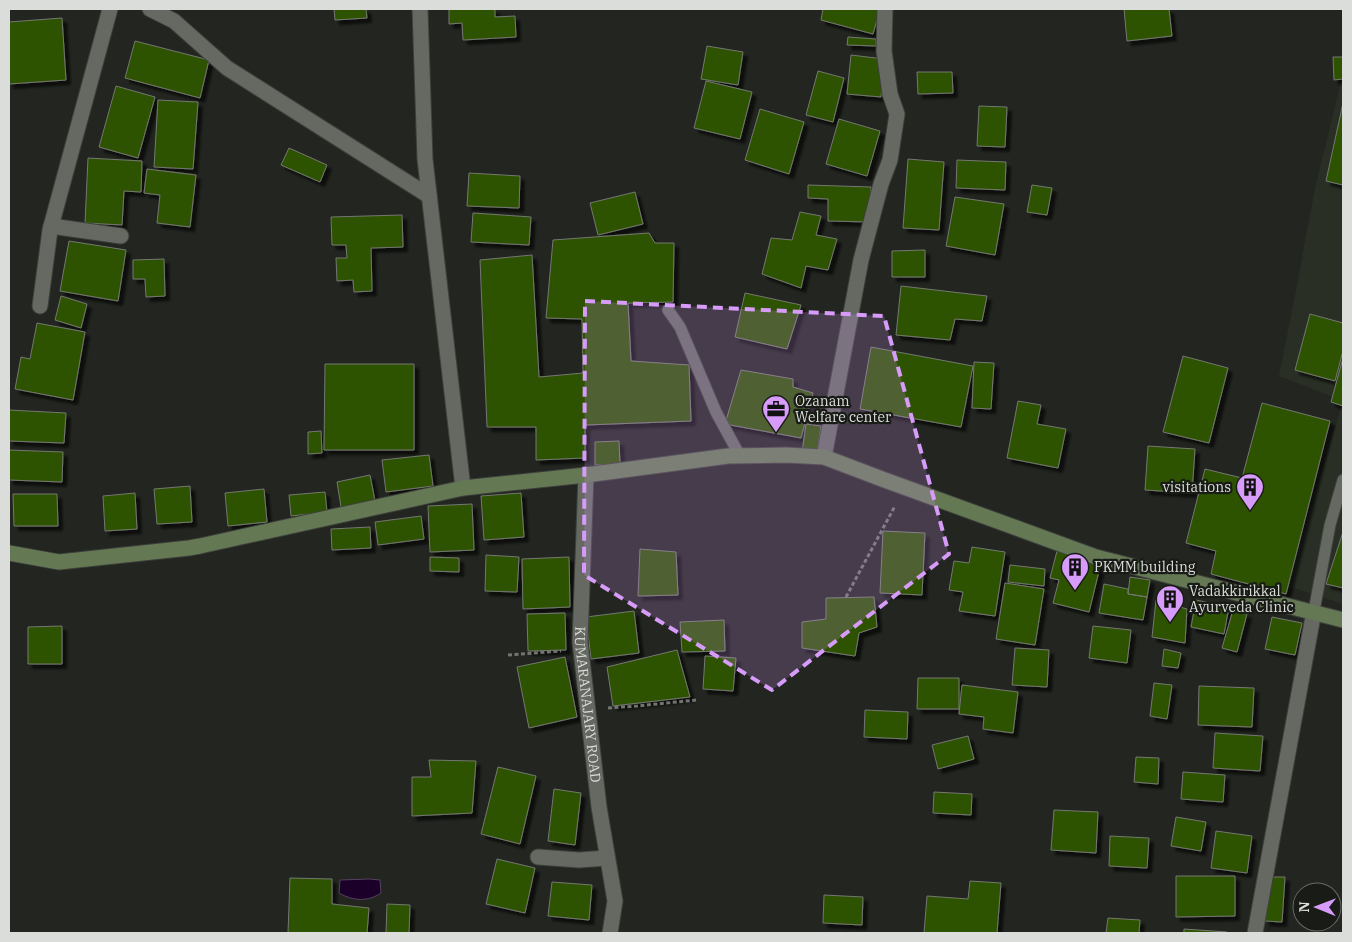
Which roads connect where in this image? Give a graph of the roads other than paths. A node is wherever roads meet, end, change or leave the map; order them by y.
1 (110, 9) edge
2 (150, 9) edge
3 (420, 9) edge
4 (885, 9) edge
5 (430, 196) junction
6 (51, 226) junction
7 (122, 236) dead end
8 (40, 306) dead end
9 (668, 310) dead end
10 (740, 456) junction
11 (824, 457) junction
12 (586, 475) junction
13 (1343, 480) edge
14 (463, 488) junction
15 (9, 553) edge
16 (1314, 611) junction
17 (1343, 620) edge
18 (538, 857) dead end
19 (608, 858) junction
20 (610, 933) edge
21 (1255, 933) edge

1 - 6 street
2 - 5 street
3 - 5 street
4 - 11 street
5 - 14 street
6 - 7 street
6 - 8 street
9 - 10 lane
10 - 11 street
10 - 12 street
11 - 16 street
12 - 14 street
12 - 19 street, KUMARANAJARY ROAD
13 - 16 lane
14 - 15 street
16 - 17 street
16 - 21 street
18 - 19 street
19 - 20 street, KUMARANAJARY ROAD

